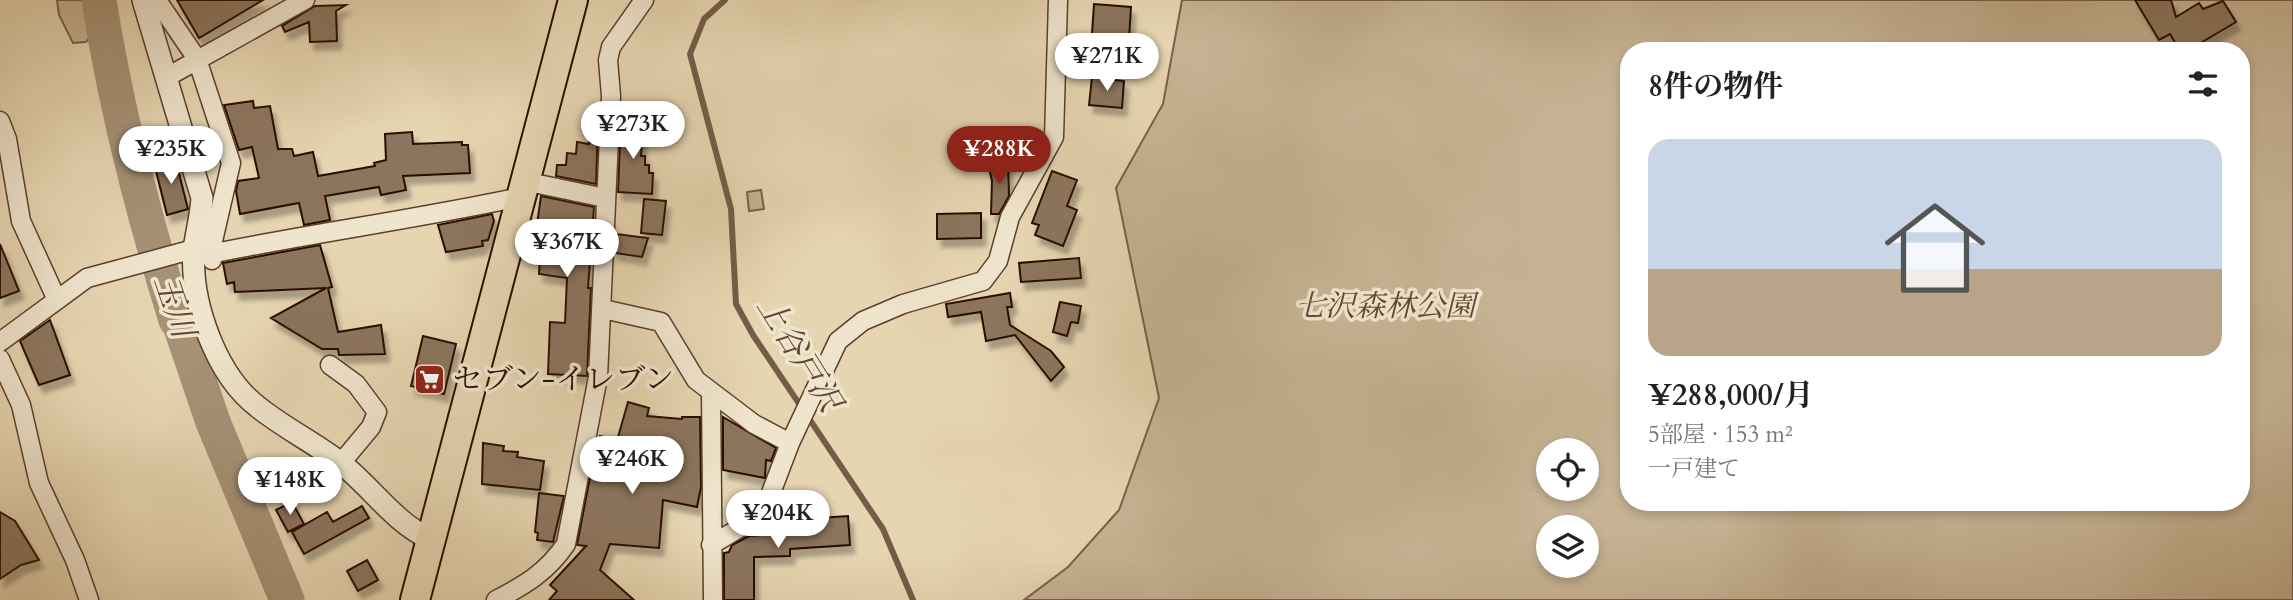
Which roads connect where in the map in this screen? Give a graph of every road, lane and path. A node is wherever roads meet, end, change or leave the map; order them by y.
1 (304, 0) edge
2 (573, 0) edge
3 (644, 0) edge
4 (1058, 0) edge
5 (143, 1) edge
6 (197, 59) junction
7 (167, 77) junction
8 (0, 121) edge
9 (522, 189) junction
10 (605, 198) junction
11 (205, 254) junction
12 (57, 300) junction
13 (603, 309) junction
14 (0, 342) edge
15 (0, 359) edge
16 (330, 365) dead end
17 (711, 393) junction
18 (794, 435) junction
19 (341, 463) junction
20 (430, 539) junction
21 (711, 545) junction
22 (530, 593) edge
23 (89, 600) edge
24 (415, 600) edge
25 (496, 600) edge
26 (713, 600) edge

1 - 6 street
2 - 9 main road
3 - 10 street
4 - 18 street
5 - 6 street
5 - 7 street
6 - 7 street
6 - 11 street
7 - 11 street
8 - 12 street
9 - 10 street
9 - 11 street
9 - 20 main road
10 - 13 street
11 - 12 street
11 - 19 street
12 - 14 street
13 - 17 street
13 - 22 street
15 - 23 street
16 - 19 street
17 - 18 street
17 - 21 street
18 - 21 street
19 - 20 street
20 - 24 main road
21 - 26 street
22 - 25 street

